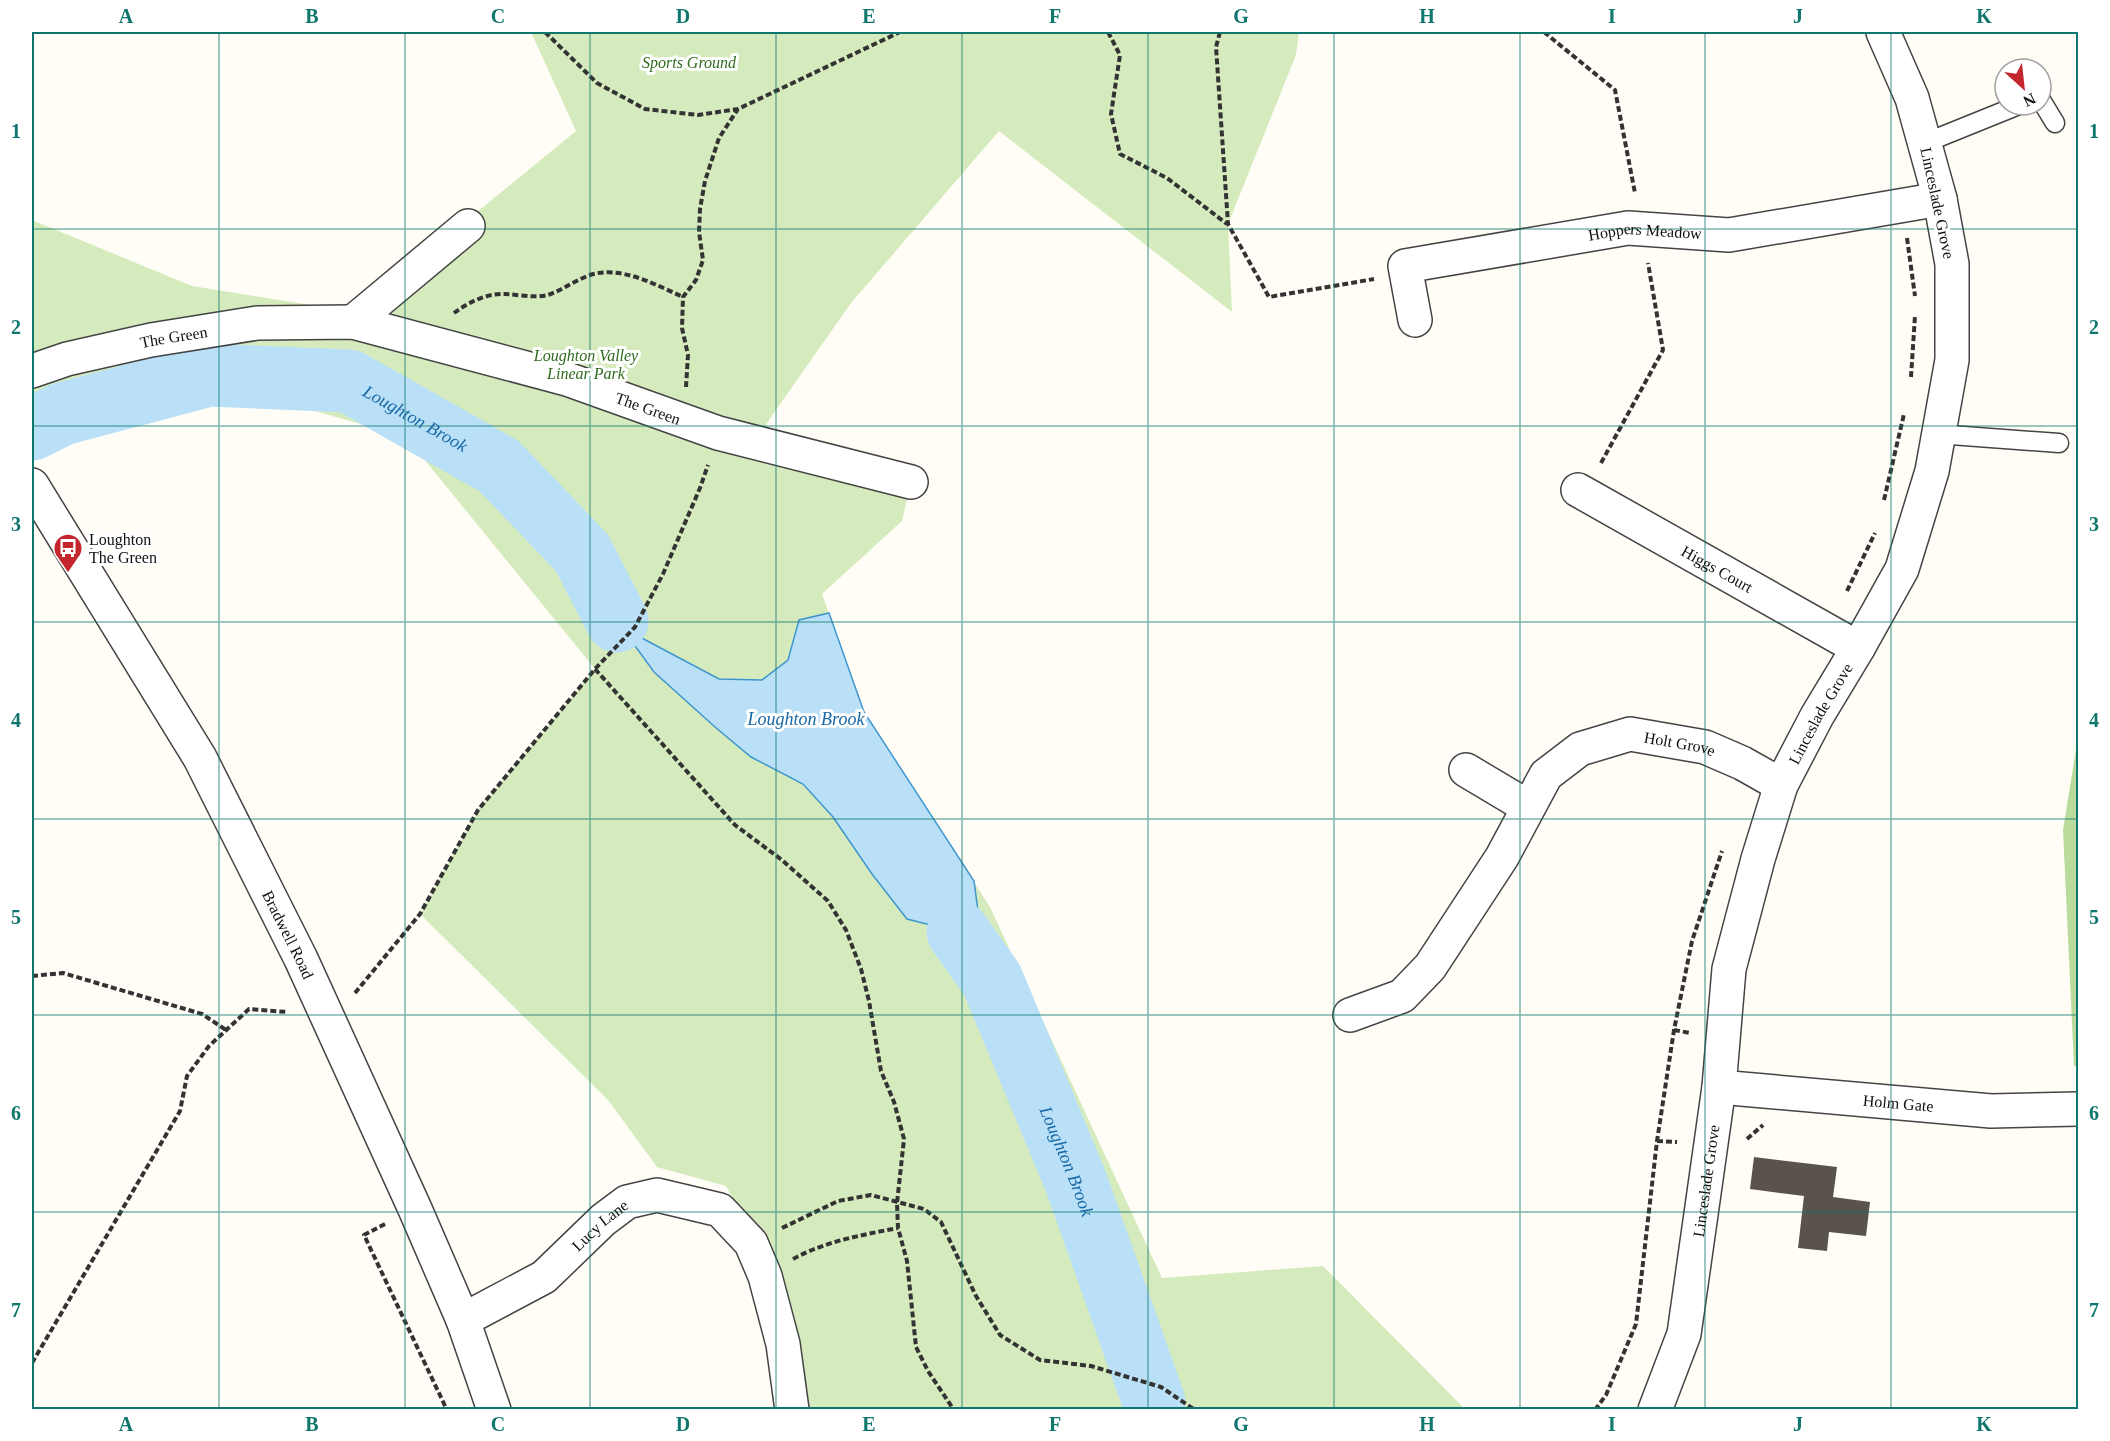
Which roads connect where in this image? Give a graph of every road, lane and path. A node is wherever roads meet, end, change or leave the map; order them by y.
1 (545, 32) edge
2 (900, 32) edge
3 (1108, 32) edge
4 (1220, 32) edge
5 (1883, 32) edge
6 (738, 109) junction
7 (1993, 116) edge
8 (2051, 117) edge
9 (2055, 123) dead end
10 (1925, 143) junction
11 (1940, 199) junction
12 (1228, 224) junction
13 (468, 226) dead end
14 (1405, 266) junction
15 (683, 297) junction
16 (1415, 320) dead end
17 (353, 322) junction
18 (432, 342) junction
19 (32, 371) edge
20 (678, 417) junction
21 (718, 433) junction
22 (1937, 434) junction
23 (2059, 443) dead end
24 (911, 482) dead end
25 (32, 485) edge
26 (1578, 490) dead end
27 (1858, 648) junction
28 (596, 669) junction
29 (1466, 770) dead end
30 (1781, 785) junction
31 (1528, 807) junction
32 (32, 976) edge
33 (327, 1015) junction
34 (1350, 1015) dead end
35 (226, 1030) junction
36 (1719, 1087) junction
37 (2079, 1109) edge
38 (897, 1203) junction
39 (415, 1209) junction
40 (898, 1228) junction
41 (751, 1243) junction
42 (765, 1276) junction
43 (463, 1320) junction
44 (32, 1363) edge
45 (447, 1410) edge
46 (494, 1410) edge
47 (792, 1410) edge
48 (954, 1410) edge
49 (1195, 1410) edge
50 (1655, 1410) edge

1 - 6 path
2 - 6 path
3 - 12 path
4 - 12 path
5 - 10 street, Linceslade Grove
6 - 15 path
7 - 10 lane
8 - 9 lane
10 - 11 street, Linceslade Grove
11 - 14 street, Hoppers Meadow
11 - 22 street, Linceslade Grove
12 - 14 path
13 - 17 street
14 - 16 street
15 - 18 path
15 - 20 path
17 - 18 street, The Green
17 - 19 street, The Green
18 - 20 street, The Green
20 - 21 street, The Green
21 - 24 street, The Green
21 - 28 path
22 - 23 lane
22 - 27 street, Linceslade Grove
25 - 33 street, Bradwell Road
26 - 27 street, Higgs Court
27 - 30 street, Linceslade Grove
28 - 33 path
28 - 38 path
29 - 31 street
30 - 31 street, Holt Grove
30 - 36 street, Linceslade Grove
31 - 34 street, Holt Grove
32 - 35 path
33 - 35 path
33 - 39 street, Bradwell Road
35 - 44 path
36 - 37 street, Holm Gate
36 - 50 street, Linceslade Grove
38 - 40 path
38 - 41 path
38 - 49 path
39 - 43 street, Bradwell Road
39 - 45 path
40 - 42 path
40 - 48 path
41 - 42 street, Lucy Lane
41 - 43 street, Lucy Lane
42 - 47 street, Lucy Lane
43 - 46 street, Bradwell Road

